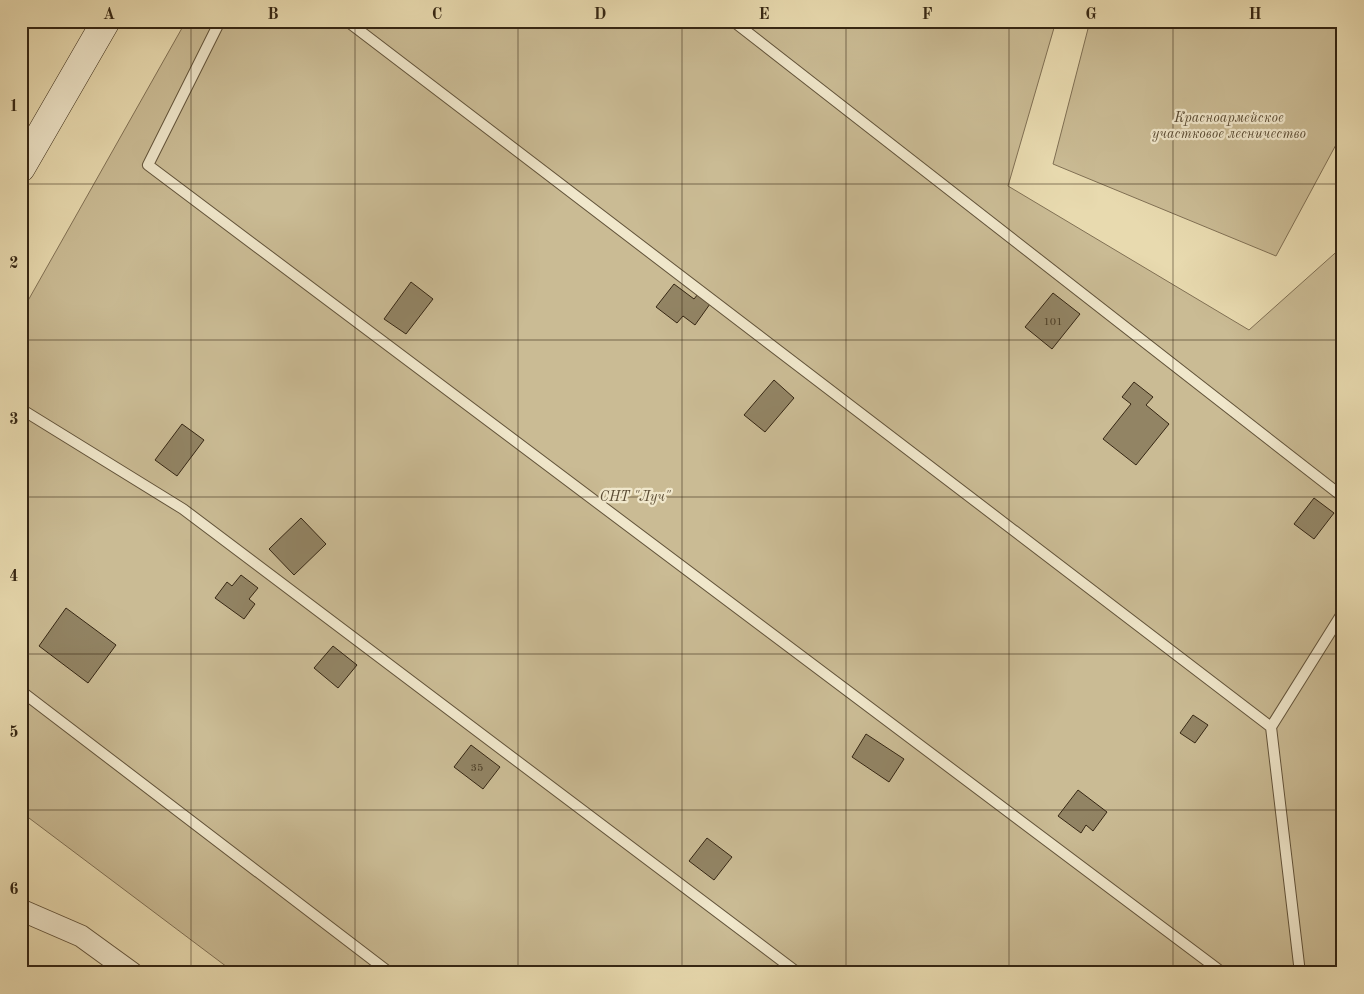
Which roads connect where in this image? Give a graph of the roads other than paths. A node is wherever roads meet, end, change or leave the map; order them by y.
1 (106, 21) edge
2 (220, 21) edge
3 (347, 21) edge
4 (733, 21) edge
5 (21, 168) edge
6 (21, 409) edge
7 (1343, 498) edge
8 (1343, 612) edge
9 (21, 691) edge
10 (1271, 727) junction
11 (21, 910) edge
12 (132, 973) edge
13 (390, 973) edge
14 (798, 973) edge
15 (1223, 973) edge
16 (1300, 973) edge

1 - 5 street
2 - 15 lane
3 - 10 lane
4 - 7 lane
6 - 14 lane
8 - 10 lane
9 - 13 lane
10 - 16 lane
11 - 12 street

